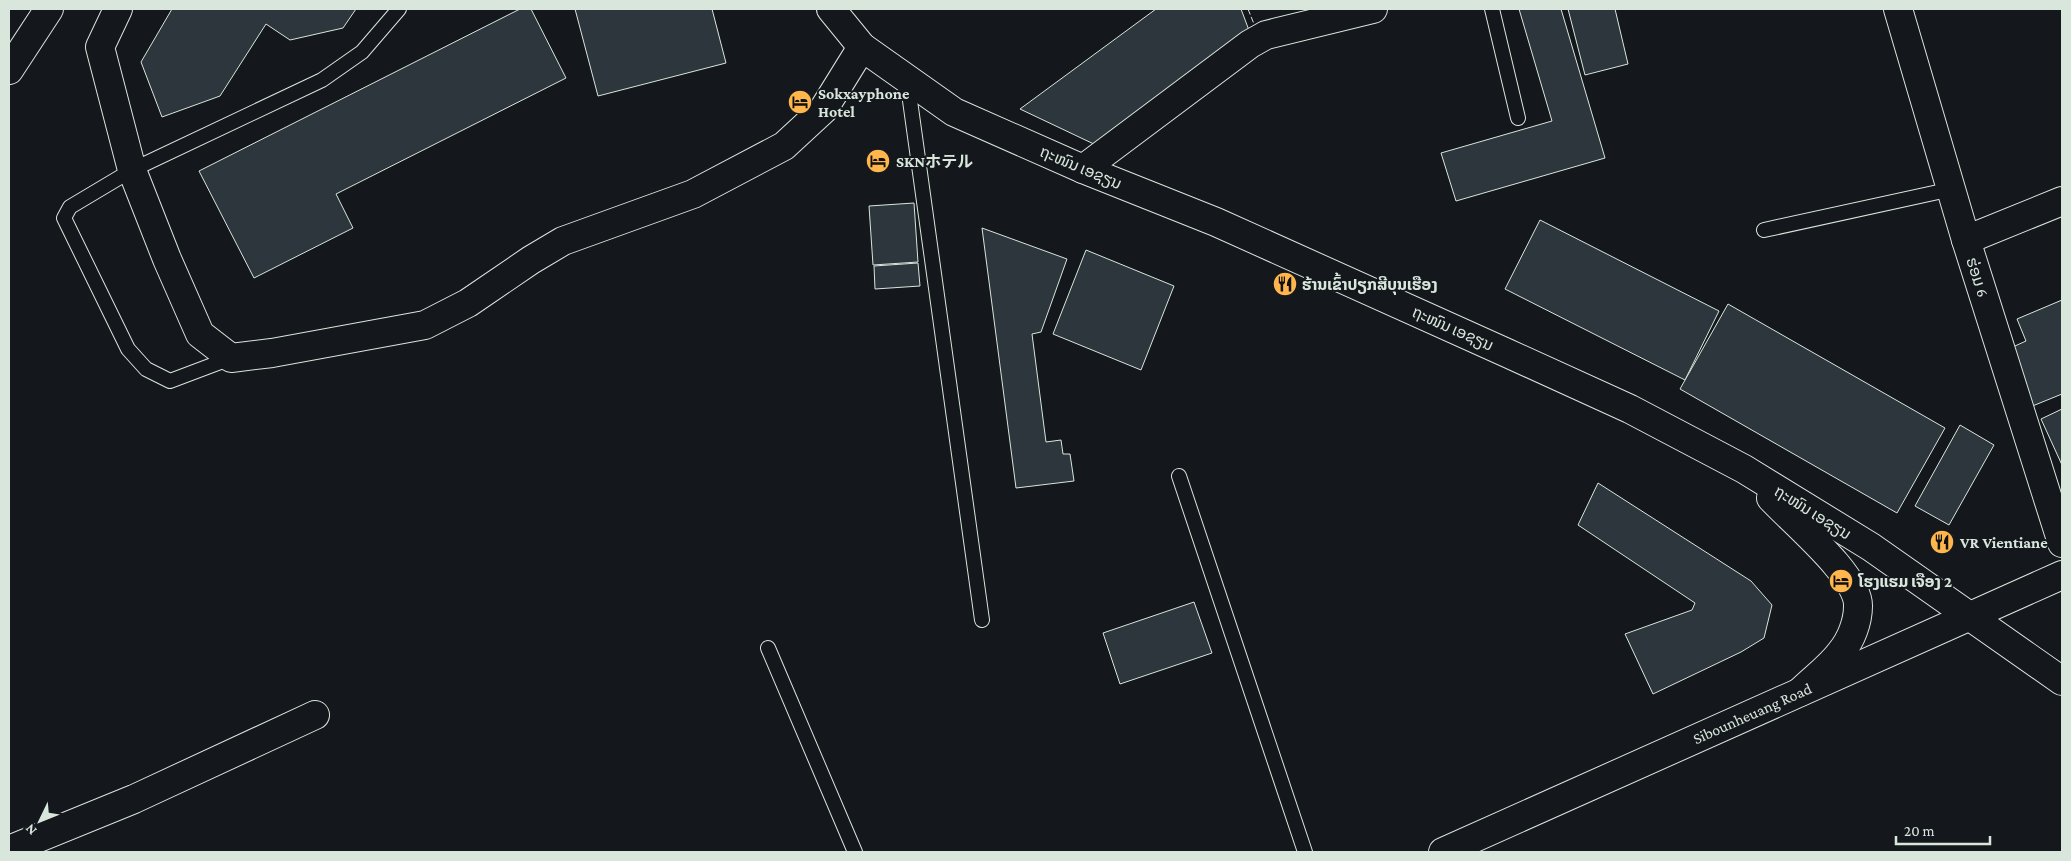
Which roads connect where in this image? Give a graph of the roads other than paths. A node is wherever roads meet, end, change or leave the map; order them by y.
1 (49, 9) edge
2 (118, 9) edge
3 (399, 9) edge
4 (831, 9) edge
5 (1373, 9) edge
6 (1492, 9) edge
7 (1898, 9) edge
8 (862, 47) junction
9 (9, 70) edge
10 (907, 78) junction
11 (1518, 118) dead end
12 (1083, 169) junction
13 (132, 170) junction
14 (1952, 189) junction
15 (2062, 201) edge
16 (1764, 230) dead end
17 (1966, 240) junction
18 (231, 358) junction
19 (1744, 469) junction
20 (1179, 476) dead end
21 (2062, 543) edge
22 (2062, 575) edge
23 (1969, 616) junction
24 (982, 620) dead end
25 (768, 648) dead end
26 (2062, 681) edge
27 (1800, 692) junction
28 (316, 715) dead end
29 (9, 850) edge
30 (856, 852) edge
31 (1305, 852) edge
32 (1443, 852) edge

1 - 9 street
2 - 13 street
3 - 13 lane
4 - 8 street, ຖະໜົນ ເອຊຽນ
5 - 12 street
6 - 11 lane
7 - 14 street, ຮ່ອມ 6
8 - 10 street, ຖະໜົນ ເອຊຽນ
8 - 18 street
10 - 12 street, ຖະໜົນ ເອຊຽນ
10 - 24 lane
12 - 19 street, ຖະໜົນ ເອຊຽນ
13 - 18 street
13 - 18 lane
14 - 16 lane
14 - 17 street, ຮ່ອມ 6
15 - 17 street
17 - 21 street, ຮ່ອມ 6
19 - 23 street, ຖະໜົນ ເອຊຽນ
19 - 27 street
20 - 31 lane
22 - 23 street, Sibounheuang Road
23 - 26 street, ຖະໜົນ ເອຊຽນ
23 - 27 street, Sibounheuang Road
25 - 30 lane
27 - 32 street, Sibounheuang Road
28 - 29 street

